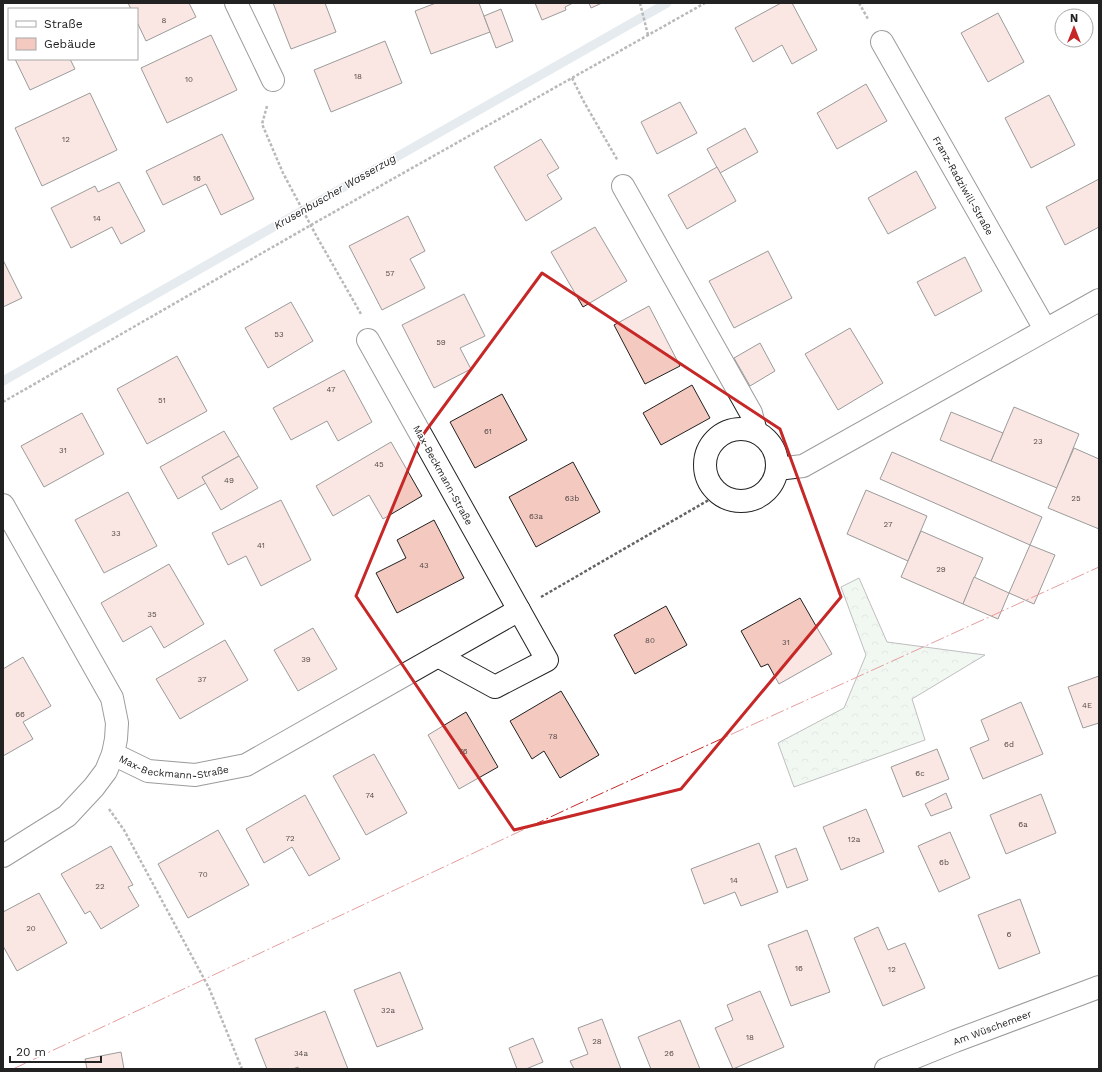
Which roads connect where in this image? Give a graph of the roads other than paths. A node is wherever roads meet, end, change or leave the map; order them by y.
1 (236, 3) edge
2 (882, 42) dead end
3 (273, 80) road end
4 (623, 186) road end
5 (1099, 300) edge
6 (1045, 329) junction
7 (368, 340) road end
8 (756, 432) junction
9 (777, 469) junction
10 (3, 505) edge
11 (519, 610) junction
12 (438, 656) junction
13 (113, 754) junction
14 (3, 856) edge
15 (1099, 987) edge
16 (886, 1069) edge

1 - 3 street
2 - 6 street, Franz-Radziwill-Straße
4 - 8 street
5 - 6 street
6 - 9 street
7 - 11 street, Max-Beckmann-Straße
8 - 9 street
8 - 9 street
10 - 13 street, Max-Beckmann-Straße
11 - 12 street, Max-Beckmann-Straße
11 - 12 street, Max-Beckmann-Straße
12 - 13 street, Max-Beckmann-Straße
13 - 14 street
15 - 16 street, Am Wüschemeer

